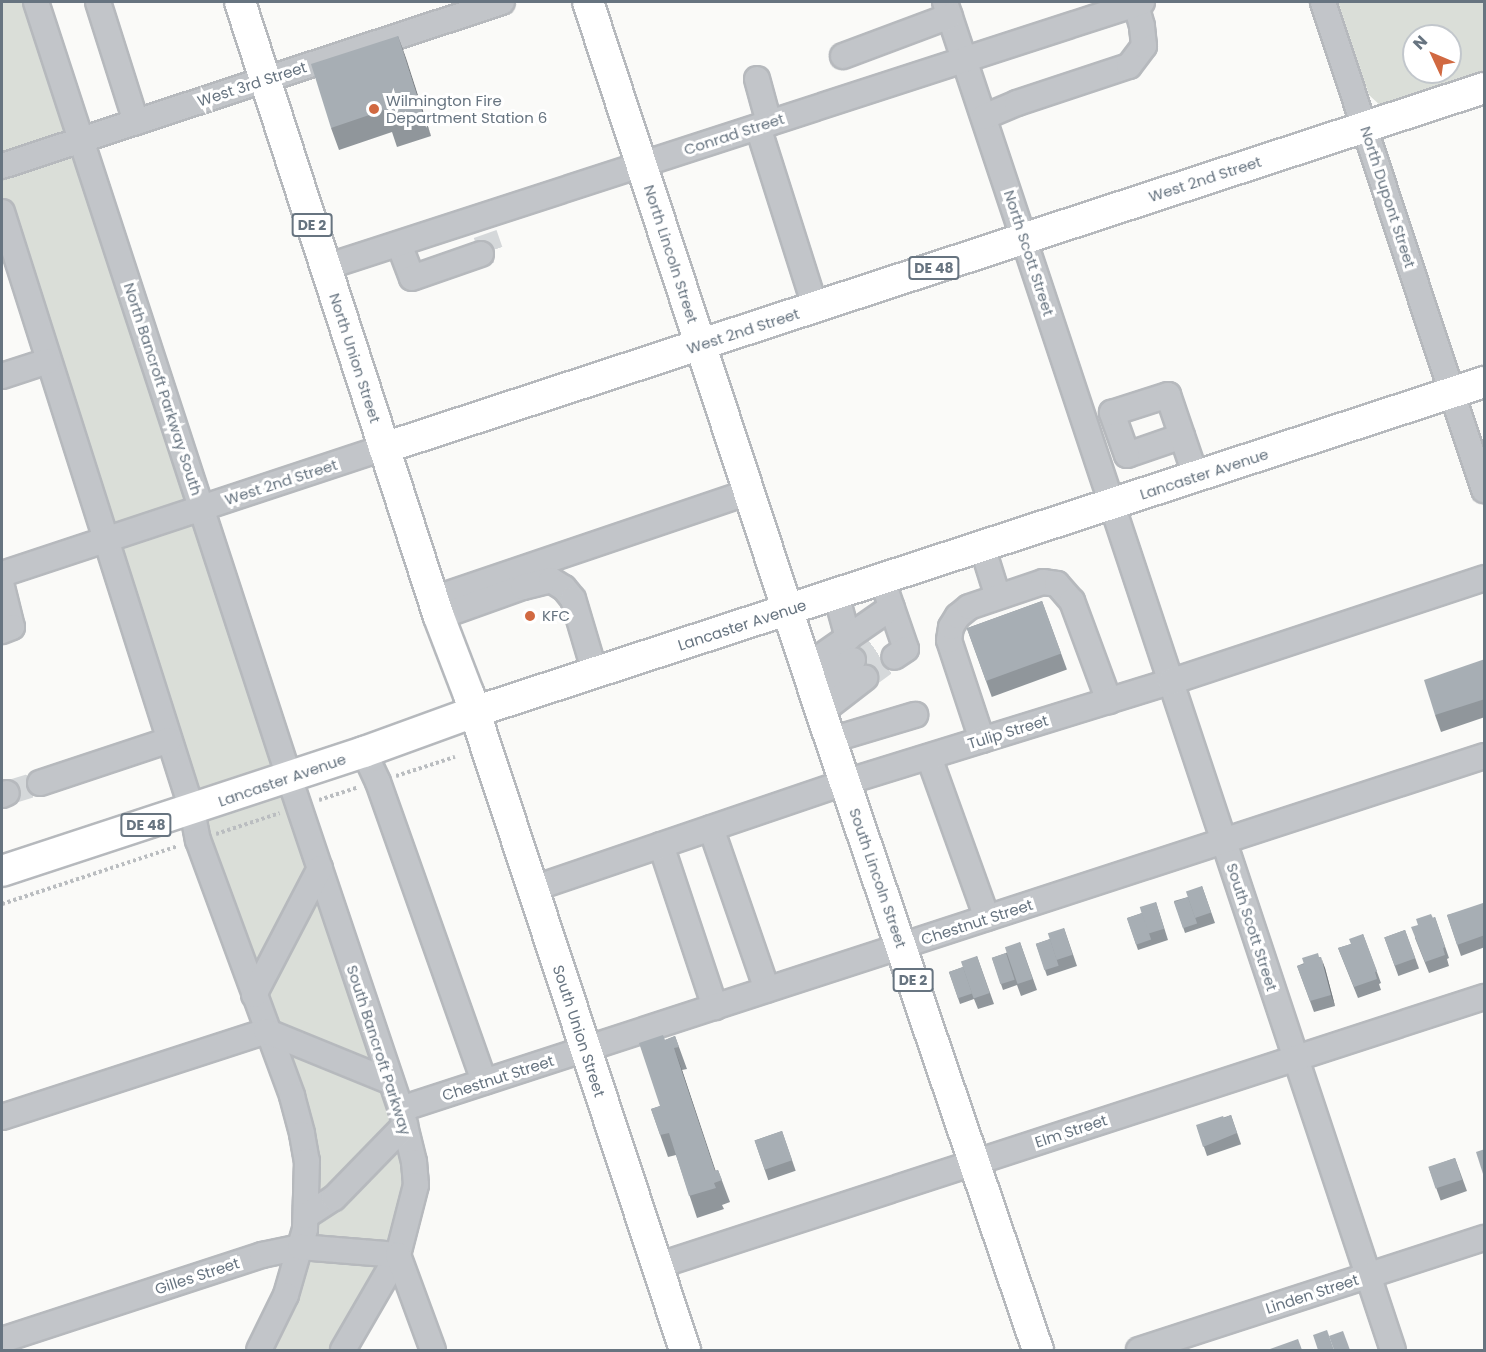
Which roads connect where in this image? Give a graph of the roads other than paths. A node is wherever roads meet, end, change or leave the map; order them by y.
1 (36, 2) edge
2 (98, 2) edge
3 (240, 2) edge
4 (502, 2) edge
5 (588, 2) edge
6 (1137, 2) edge
7 (1323, 2) edge
8 (948, 9) edge
9 (843, 56) dead end
10 (964, 59) junction
11 (265, 79) junction
12 (757, 79) dead end
13 (1485, 88) edge
14 (984, 117) junction
15 (136, 122) junction
16 (764, 125) junction
17 (1364, 127) junction
18 (81, 140) junction
19 (642, 164) junction
20 (2, 166) edge
21 (2, 212) edge
22 (482, 235) junction
23 (1024, 238) junction
24 (399, 244) junction
25 (326, 267) junction
26 (815, 307) junction
27 (701, 344) junction
28 (48, 361) junction
29 (2, 376) edge
30 (1485, 382) edge
31 (1452, 393) junction
32 (1182, 436) dead end
33 (384, 448) junction
34 (1196, 477) junction
35 (1485, 490) edge
36 (749, 492) junction
37 (1112, 504) junction
38 (201, 508) junction
39 (105, 542) junction
40 (982, 546) junction
41 (2, 574) edge
42 (1485, 578) edge
43 (883, 579) junction
44 (2, 587) edge
45 (836, 594) junction
46 (998, 597) junction
47 (436, 608) junction
48 (788, 610) junction
49 (2, 631) edge
50 (856, 659) junction
51 (595, 673) junction
52 (1170, 681) junction
53 (814, 689) junction
54 (1109, 700) junction
55 (474, 712) junction
56 (915, 715) dead end
57 (169, 740) junction
58 (831, 740) junction
59 (982, 740) junction
60 (363, 752) junction
61 (1485, 756) edge
62 (929, 757) junction
63 (290, 777) junction
64 (846, 782) junction
65 (40, 783) tunnel mouth
66 (192, 810) junction
67 (711, 828) junction
68 (1224, 841) junction
69 (661, 845) junction
70 (320, 868) junction
71 (2, 872) edge
72 (532, 889) junction
73 (987, 918) junction
74 (902, 946) junction
75 (766, 990) junction
76 (254, 995) junction
77 (1485, 997) edge
78 (715, 1007) junction
79 (266, 1031) junction
80 (585, 1049) junction
81 (1296, 1058) junction
82 (391, 1082) junction
83 (484, 1082) junction
84 (2, 1117) edge
85 (403, 1117) junction
86 (975, 1162) junction
87 (306, 1216) junction
88 (1485, 1238) edge
89 (300, 1247) junction
90 (398, 1255) junction
91 (657, 1266) junction
92 (1368, 1276) junction
93 (2, 1340) edge
94 (259, 1350) edge
95 (343, 1350) edge
96 (433, 1350) edge
97 (685, 1350) edge
98 (1038, 1350) edge
99 (1139, 1350) edge
100 (1393, 1350) edge

1 - 18 street, North Bancroft Parkway South
2 - 15 street
3 - 11 main road, North Union Street / DE 2
4 - 11 street, West 3rd Street
5 - 19 main road, North Lincoln Street / DE 2
6 - 10 street, Conrad Street
6 - 14 street
7 - 17 street, North Dupont Street
8 - 9 street
8 - 10 street, North Scott Street
10 - 14 street, North Scott Street
10 - 16 street, Conrad Street
11 - 15 street, West 3rd Street
11 - 25 main road, North Union Street / DE 2
12 - 16 street
13 - 17 main road, West 2nd Street / DE 48
14 - 23 street, North Scott Street
15 - 18 street, West 3rd Street
16 - 19 street, Conrad Street
16 - 26 street
17 - 23 main road, West 2nd Street / DE 48
17 - 31 street, North Dupont Street
18 - 20 street, West 3rd Street
18 - 38 street, North Bancroft Parkway South
19 - 22 street, Conrad Street
19 - 27 main road, North Lincoln Street / DE 2
21 - 28 street
22 - 24 street, Conrad Street
22 - 24 street
23 - 26 main road, West 2nd Street / DE 48
23 - 37 street, North Scott Street
24 - 25 street, Conrad Street
25 - 33 main road, North Union Street / DE 2
26 - 27 main road, West 2nd Street / DE 48
27 - 33 main road, West 2nd Street / DE 48
27 - 36 main road, North Lincoln Street / DE 2
28 - 29 street
28 - 39 street
30 - 31 main road, Lancaster Avenue / DE 48
31 - 34 main road, Lancaster Avenue / DE 48
31 - 35 street, North Dupont Street
32 - 34 street
33 - 38 street, West 2nd Street
33 - 47 main road, North Union Street / DE 2
34 - 37 main road, Lancaster Avenue / DE 48
36 - 47 street
36 - 48 main road, North Lincoln Street / DE 2
37 - 40 main road, Lancaster Avenue / DE 48
37 - 52 street, South Scott Street
38 - 39 street, West 2nd Street
38 - 63 street, North Bancroft Parkway South
39 - 41 street, West 2nd Street
39 - 57 street
40 - 43 main road, Lancaster Avenue / DE 48
40 - 46 street
42 - 52 street, Tulip Street
43 - 45 main road, Lancaster Avenue / DE 48
43 - 50 street
44 - 49 street
45 - 48 main road, Lancaster Avenue / DE 48
45 - 50 street
46 - 54 street
46 - 59 street
47 - 51 street
47 - 55 main road, North Union Street / DE 2
48 - 51 main road, Lancaster Avenue / DE 48
48 - 53 main road, South Lincoln Street / DE 2
50 - 53 street
50 - 53 street
51 - 55 main road, Lancaster Avenue / DE 48
52 - 54 street, Tulip Street
52 - 68 street, South Scott Street
53 - 58 main road, South Lincoln Street / DE 2
54 - 59 street, Tulip Street
55 - 60 main road, Lancaster Avenue / DE 48
55 - 72 main road, South Union Street / DE 2
56 - 58 street
57 - 65 street
57 - 66 street
58 - 64 main road, South Lincoln Street / DE 2
59 - 62 street, Tulip Street
60 - 63 main road, Lancaster Avenue / DE 48
60 - 83 street
61 - 68 street, Chestnut Street
62 - 64 street, Tulip Street
62 - 73 street
63 - 66 main road, Lancaster Avenue / DE 48
63 - 70 street, South Bancroft Parkway
64 - 67 street, Tulip Street
64 - 74 main road, South Lincoln Street / DE 2
66 - 71 main road, Lancaster Avenue / DE 48
66 - 76 street
67 - 69 street, Tulip Street
67 - 75 street
68 - 73 street, Chestnut Street
68 - 81 street, South Scott Street
69 - 72 street, Tulip Street
69 - 78 street
70 - 76 street
70 - 82 street, South Bancroft Parkway
72 - 80 main road, South Union Street / DE 2
73 - 74 street, Chestnut Street
74 - 75 street, Chestnut Street
74 - 86 main road, South Lincoln Street / DE 2
75 - 78 street, Chestnut Street
76 - 79 street
77 - 81 street, Elm Street
78 - 80 street, Chestnut Street
79 - 82 street
79 - 84 street
79 - 87 street
80 - 83 street, Chestnut Street
80 - 91 main road, South Union Street / DE 2
81 - 86 street, Elm Street
81 - 92 street, South Scott Street
82 - 85 street, South Bancroft Parkway
83 - 85 street, Chestnut Street
85 - 87 street
85 - 90 street, South Bancroft Parkway
86 - 91 street, Elm Street
86 - 98 main road, South Lincoln Street / DE 2
87 - 89 street
88 - 92 street, Linden Street
89 - 90 street, Gilles Street
89 - 93 street, Gilles Street
89 - 94 street
90 - 95 street, South Bancroft Parkway
90 - 96 street
91 - 97 main road, South Union Street / DE 2
92 - 99 street, Linden Street
92 - 100 street, South Scott Street

